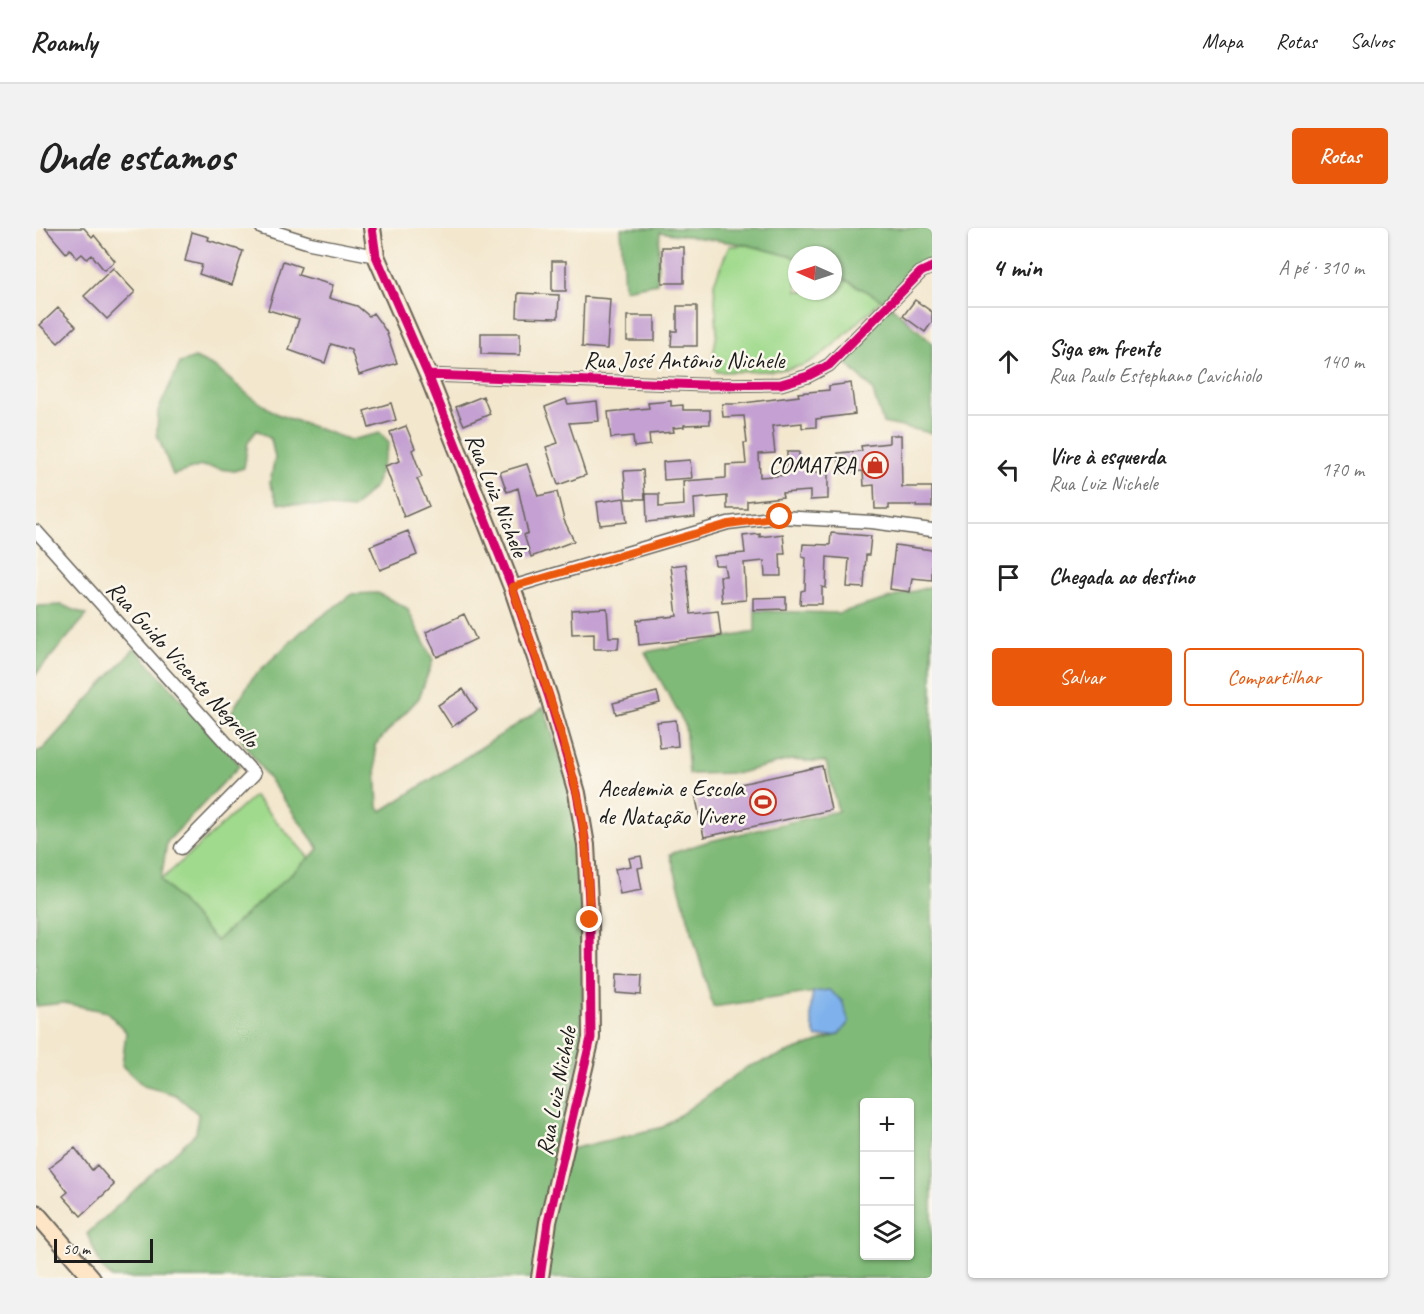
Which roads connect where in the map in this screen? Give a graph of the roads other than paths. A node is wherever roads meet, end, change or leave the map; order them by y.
1 (262, 228) edge
2 (372, 228) edge
3 (376, 256) junction
4 (932, 267) edge
5 (428, 375) junction
6 (932, 530) edge
7 (36, 531) edge
8 (512, 587) junction
9 (181, 848) dead end
10 (36, 1213) edge
11 (92, 1278) edge
12 (540, 1278) edge

1 - 3 street
2 - 3 street, Rua Luiz Nichele
3 - 5 street, Rua Luiz Nichele
4 - 5 street, Rua José Antônio Nichele
5 - 8 street, Rua Luiz Nichele
6 - 8 street
7 - 9 street, Rua Guido Vicente Negrello
8 - 12 street, Rua Luiz Nichele
10 - 11 street

